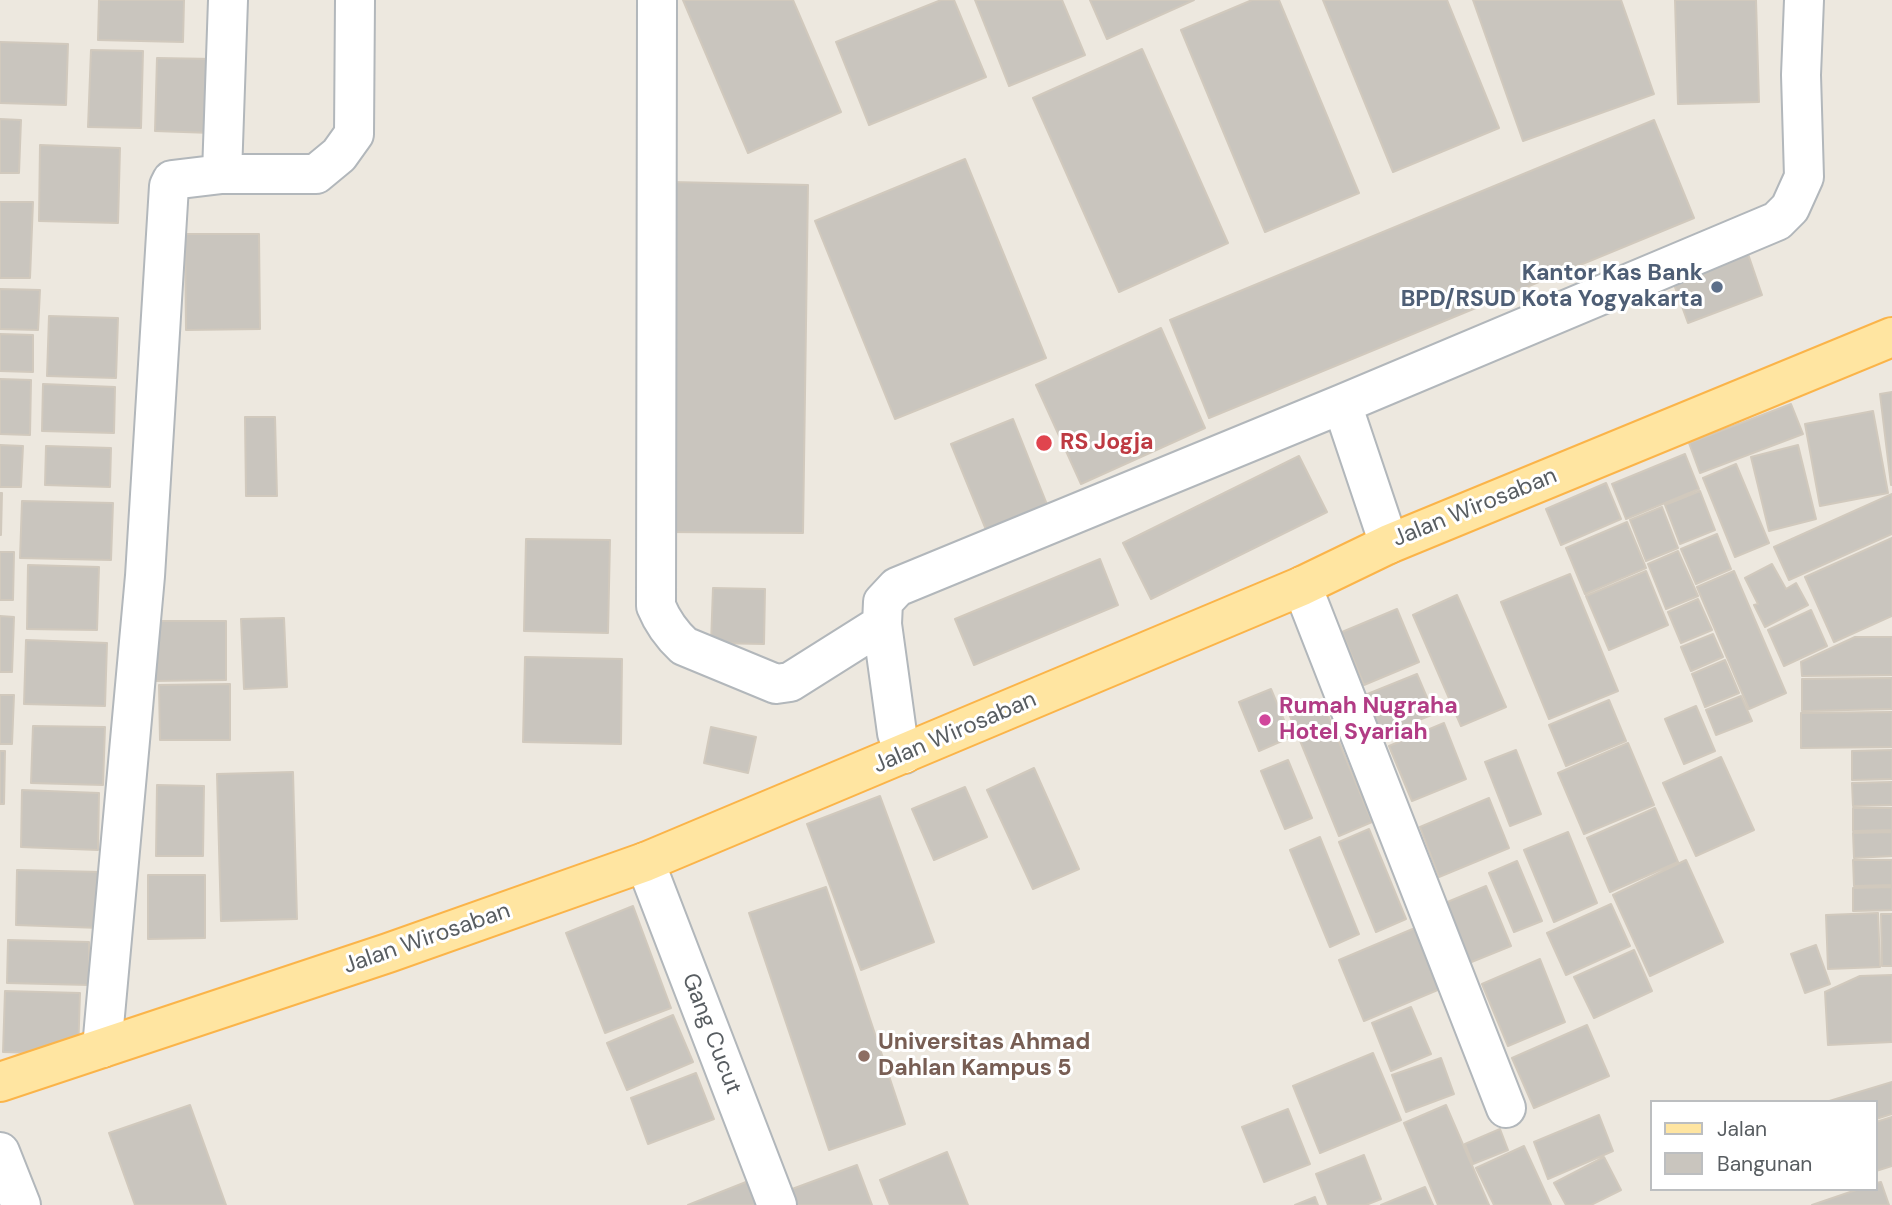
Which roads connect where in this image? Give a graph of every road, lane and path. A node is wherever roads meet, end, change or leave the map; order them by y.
1 (228, 0) edge
2 (355, 0) edge
3 (657, 0) edge
4 (1804, 0) edge
5 (222, 174) junction
6 (1892, 337) edge
7 (1342, 404) junction
8 (1389, 544) junction
9 (1302, 586) junction
10 (882, 624) junction
11 (901, 743) junction
12 (645, 862) junction
13 (102, 1048) junction
14 (0, 1082) edge
15 (1506, 1108) dead end
16 (0, 1152) edge
17 (21, 1205) edge
18 (777, 1205) edge

1 - 5 street
2 - 5 street
3 - 10 street
4 - 7 street
5 - 13 street
6 - 8 main road, Jalan Wirosaban
7 - 8 street
7 - 10 street
8 - 9 main road, Jalan Wirosaban
9 - 11 main road, Jalan Wirosaban
9 - 15 street
10 - 11 street
11 - 12 main road, Jalan Wirosaban
12 - 13 main road, Jalan Wirosaban
12 - 18 street, Gang Cucut
13 - 14 main road, Jalan Wirosaban
16 - 17 street

